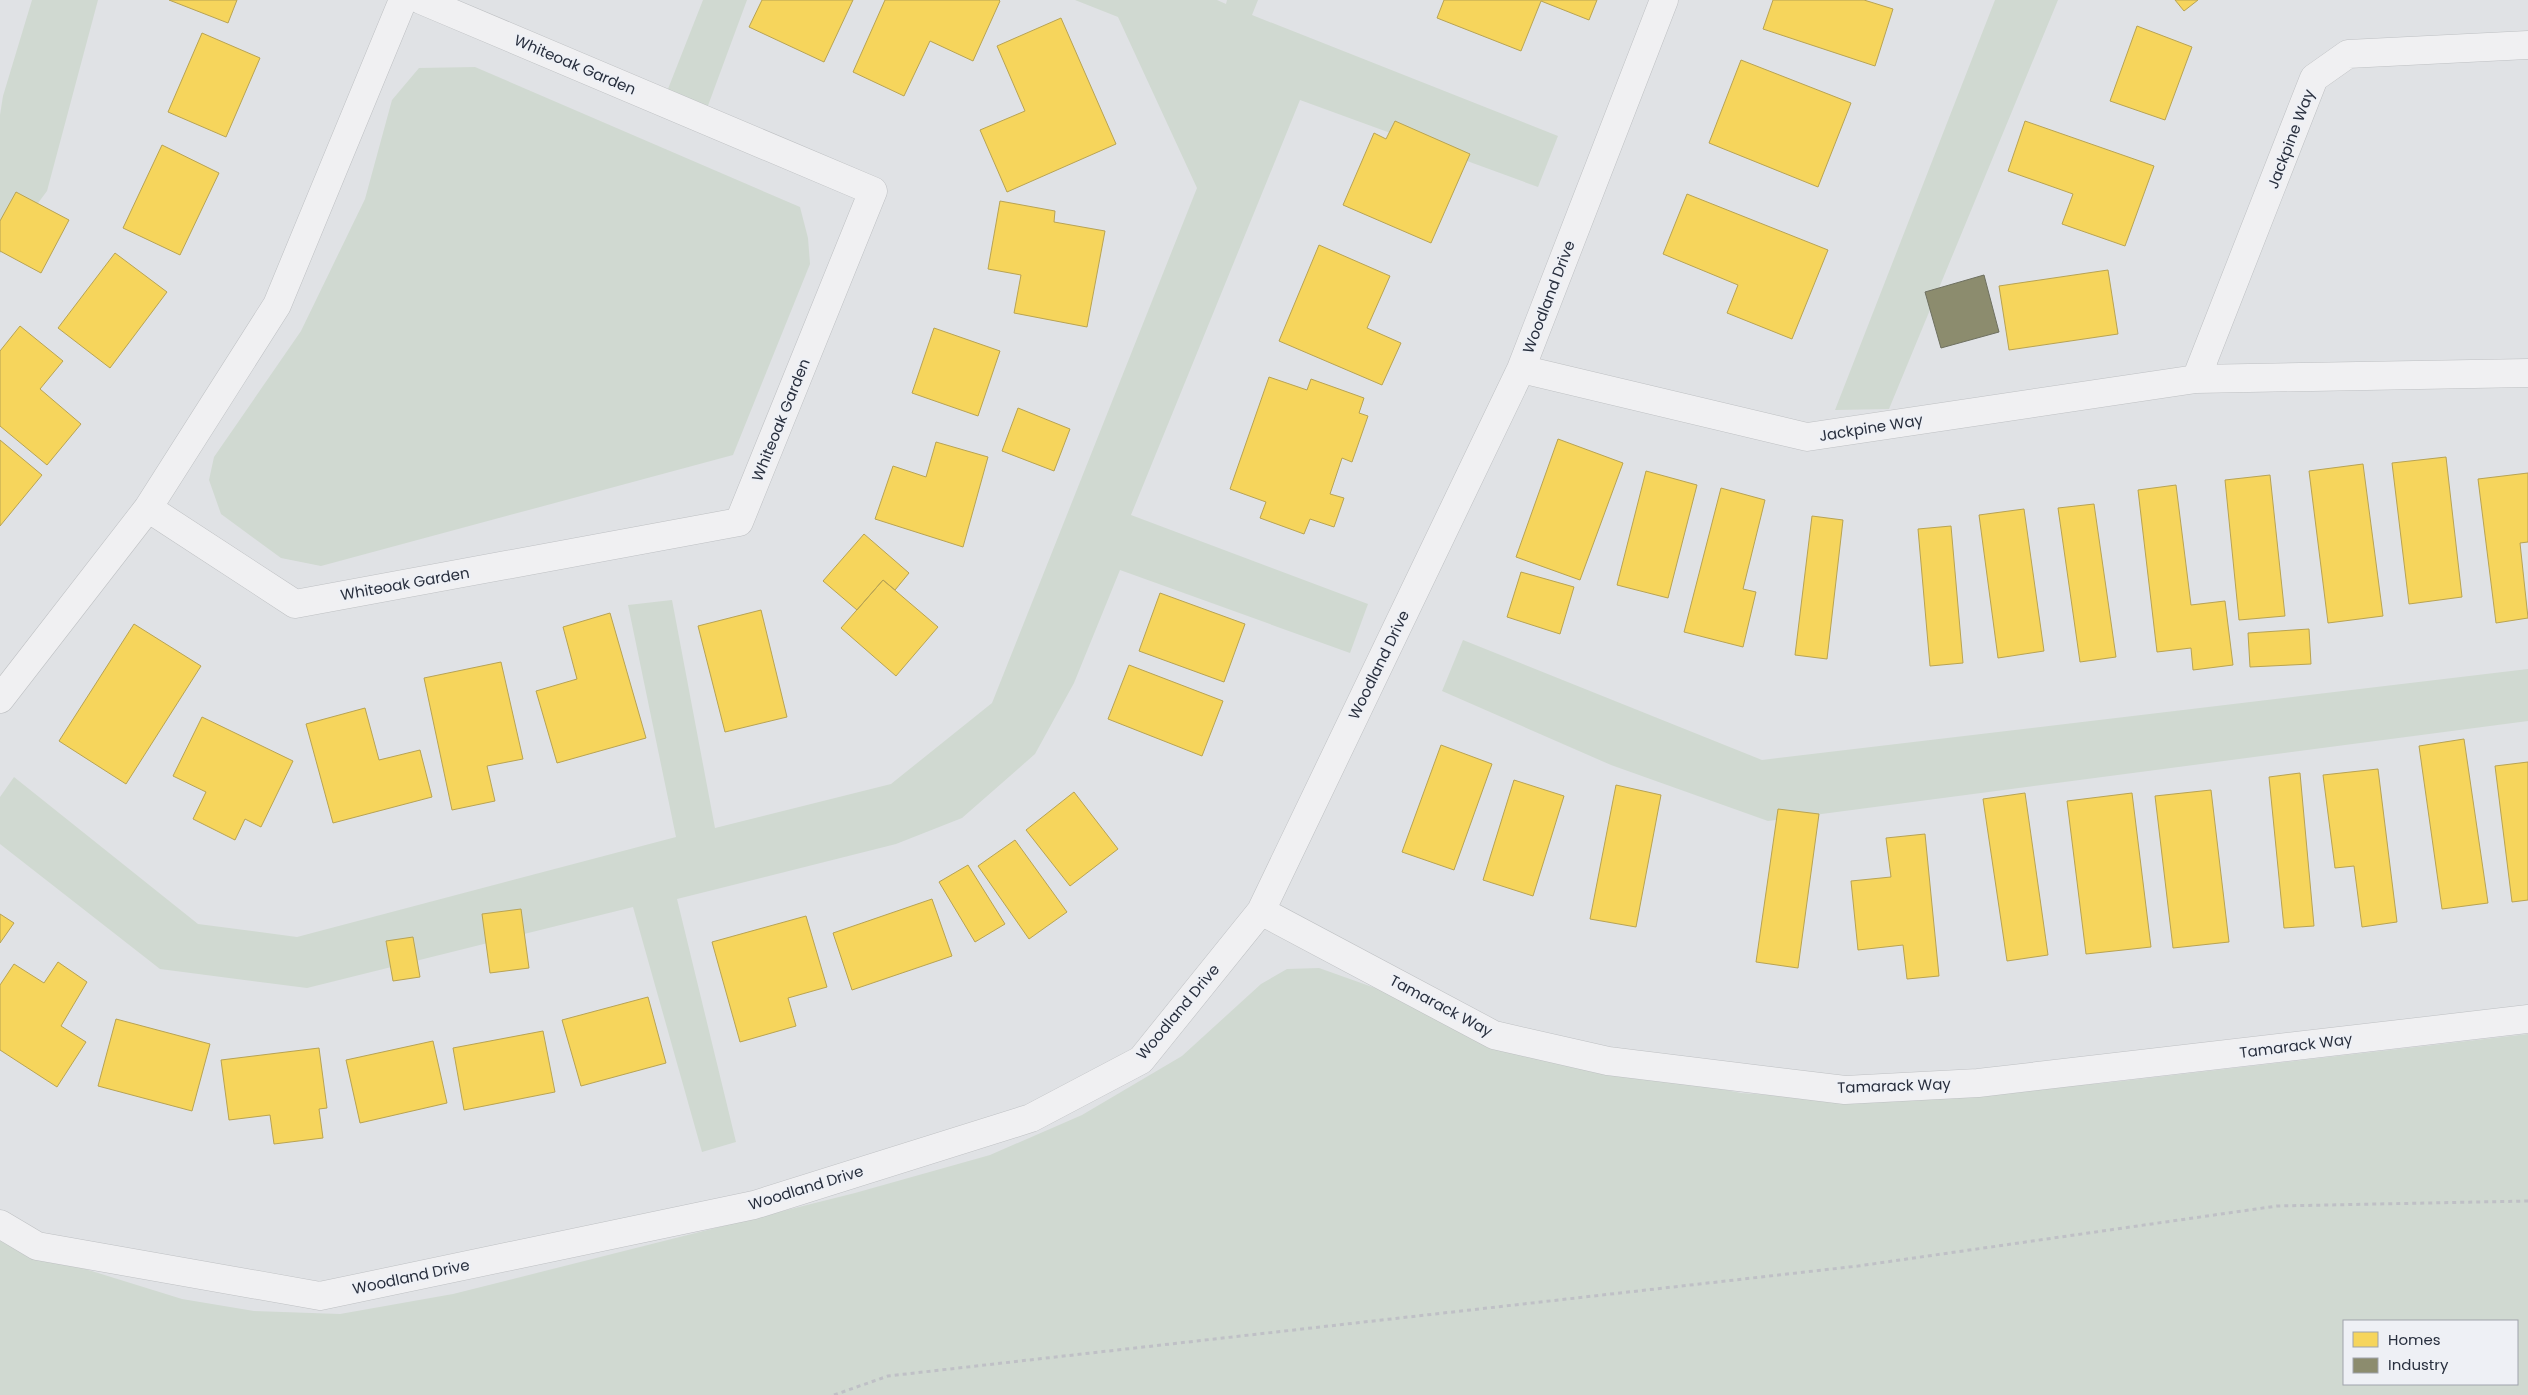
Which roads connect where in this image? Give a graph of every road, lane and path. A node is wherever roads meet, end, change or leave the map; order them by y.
1 (403, 0) edge
2 (421, 0) edge
3 (1664, 0) edge
4 (2528, 45) edge
5 (1521, 369) junction
6 (2528, 373) edge
7 (2196, 379) junction
8 (148, 508) junction
9 (0, 699) edge
10 (1261, 912) junction
11 (2528, 1019) edge
12 (2528, 1201) edge
13 (0, 1224) edge
14 (834, 1395) edge

1 - 8 street
2 - 8 street, Whiteoak Garden
3 - 5 street, Woodland Drive
4 - 7 street, Jackpine Way
5 - 7 street, Jackpine Way
5 - 10 street, Woodland Drive
6 - 7 street, Jackpine Way
8 - 9 street
10 - 11 street, Tamarack Way
10 - 13 street, Woodland Drive
12 - 14 path

